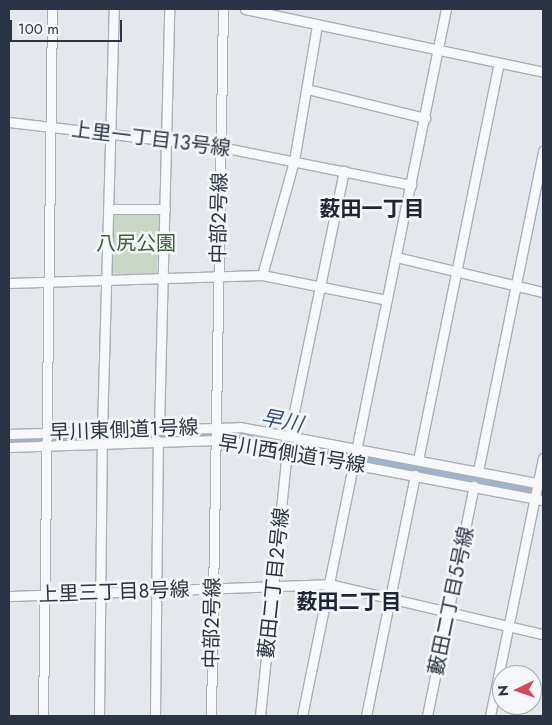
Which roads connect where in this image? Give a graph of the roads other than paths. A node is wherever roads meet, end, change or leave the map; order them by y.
1 (52, 9) edge
2 (114, 9) edge
3 (169, 9) edge
4 (223, 9) edge
5 (245, 9) edge
6 (446, 9) edge
7 (318, 24) junction
8 (438, 51) junction
9 (499, 63) junction
10 (543, 72) edge
11 (306, 89) junction
12 (425, 118) junction
13 (9, 122) edge
14 (50, 127) junction
15 (110, 134) junction
16 (166, 140) junction
17 (221, 147) junction
18 (543, 151) edge
19 (294, 161) junction
20 (344, 171) junction
21 (411, 185) junction
22 (108, 209) junction
23 (165, 209) junction
24 (396, 257) junction
25 (456, 272) junction
26 (218, 274) junction
27 (262, 275) junction
28 (163, 276) junction
29 (106, 278) junction
30 (47, 281) junction
31 (9, 283) edge
32 (516, 285) junction
33 (320, 287) junction
34 (543, 292) edge
35 (387, 300) junction
36 (216, 427) junction
37 (160, 429) junction
38 (102, 431) junction
39 (45, 433) junction
40 (9, 434) edge
41 (289, 436) junction
42 (216, 440) junction
43 (158, 441) junction
44 (102, 443) junction
45 (44, 445) junction
46 (9, 447) edge
47 (357, 448) junction
48 (287, 450) junction
49 (543, 458) edge
50 (418, 460) junction
51 (354, 464) junction
52 (478, 471) junction
53 (415, 475) junction
54 (541, 484) edge
55 (474, 486) junction
56 (539, 499) edge
57 (330, 584) junction
58 (273, 586) junction
59 (213, 589) junction
60 (156, 591) junction
61 (100, 593) junction
62 (44, 595) junction
63 (9, 596) edge
64 (389, 598) junction
65 (448, 612) junction
66 (509, 625) junction
67 (543, 634) edge
68 (43, 716) edge
69 (99, 716) edge
70 (155, 716) edge
71 (210, 716) edge
72 (260, 716) edge
73 (302, 716) edge
74 (366, 716) edge
75 (427, 716) edge
76 (490, 716) edge

1 - 14 street
2 - 15 street
3 - 16 street
4 - 17 street, 中部2号線
5 - 7 street
6 - 8 street
7 - 8 street
7 - 11 street
8 - 9 street
8 - 12 street
9 - 10 street
9 - 25 street
11 - 12 street
11 - 19 street
12 - 21 street
13 - 14 street, 上里一丁目13号線
14 - 15 street, 上里一丁目13号線
14 - 30 street
15 - 16 street, 上里一丁目13号線
15 - 22 street
16 - 17 street, 上里一丁目13号線
16 - 23 street
17 - 19 street, 上里一丁目13号線
17 - 26 street, 中部2号線
18 - 32 street
19 - 20 street, 上里一丁目13号線
19 - 27 street
20 - 21 street, 上里一丁目13号線
20 - 33 street
21 - 24 street
22 - 23 street
22 - 29 street
23 - 28 street
24 - 25 street
24 - 35 street
25 - 32 street
25 - 50 street
26 - 27 street
26 - 28 street
26 - 36 street, 中部2号線
27 - 33 street
28 - 29 street
28 - 37 street
29 - 30 street
29 - 38 street
30 - 31 street
30 - 39 street
32 - 34 street
32 - 52 street
33 - 35 street
33 - 41 street
35 - 47 street
36 - 37 street, 早川東側道1号線
36 - 41 street, 早川東側道1号線
36 - 42 street, 中部2号線
37 - 38 street, 早川東側道1号線
38 - 39 street, 早川東側道1号線
39 - 40 street, 早川東側道1号線
39 - 45 street
41 - 47 street, 早川東側道1号線
42 - 43 street, 早川西側道1号線
42 - 48 street, 早川西側道1号線
42 - 59 street, 中部2号線
43 - 44 street, 早川西側道1号線
43 - 60 street
44 - 45 street, 早川西側道1号線
44 - 61 street
45 - 46 street, 早川西側道1号線
45 - 62 street
47 - 50 street, 早川東側道1号線
47 - 51 street
48 - 51 street, 早川西側道1号線
48 - 58 street, 藪田二丁目2号線
49 - 54 street
50 - 52 street
51 - 53 street, 早川西側道1号線
51 - 57 street
52 - 54 street
53 - 55 street, 早川西側道1号線
53 - 64 street
54 - 56 street
55 - 56 street, 早川西側道1号線
55 - 65 street, 藪田二丁目5号線
56 - 66 street
57 - 58 street, 上里三丁目8号線
57 - 64 street, 上里三丁目8号線
57 - 73 street
58 - 59 street, 上里三丁目8号線
58 - 72 street, 藪田二丁目2号線
59 - 60 street, 上里三丁目8号線
59 - 71 street, 中部2号線
60 - 61 street, 上里三丁目8号線
60 - 70 street
61 - 62 street, 上里三丁目8号線
61 - 69 street
62 - 63 street, 上里三丁目8号線
62 - 68 street
64 - 65 street, 上里三丁目8号線
64 - 74 street
65 - 66 street, 上里三丁目8号線
65 - 75 street, 藪田二丁目5号線
66 - 67 street, 上里三丁目8号線
66 - 76 street

